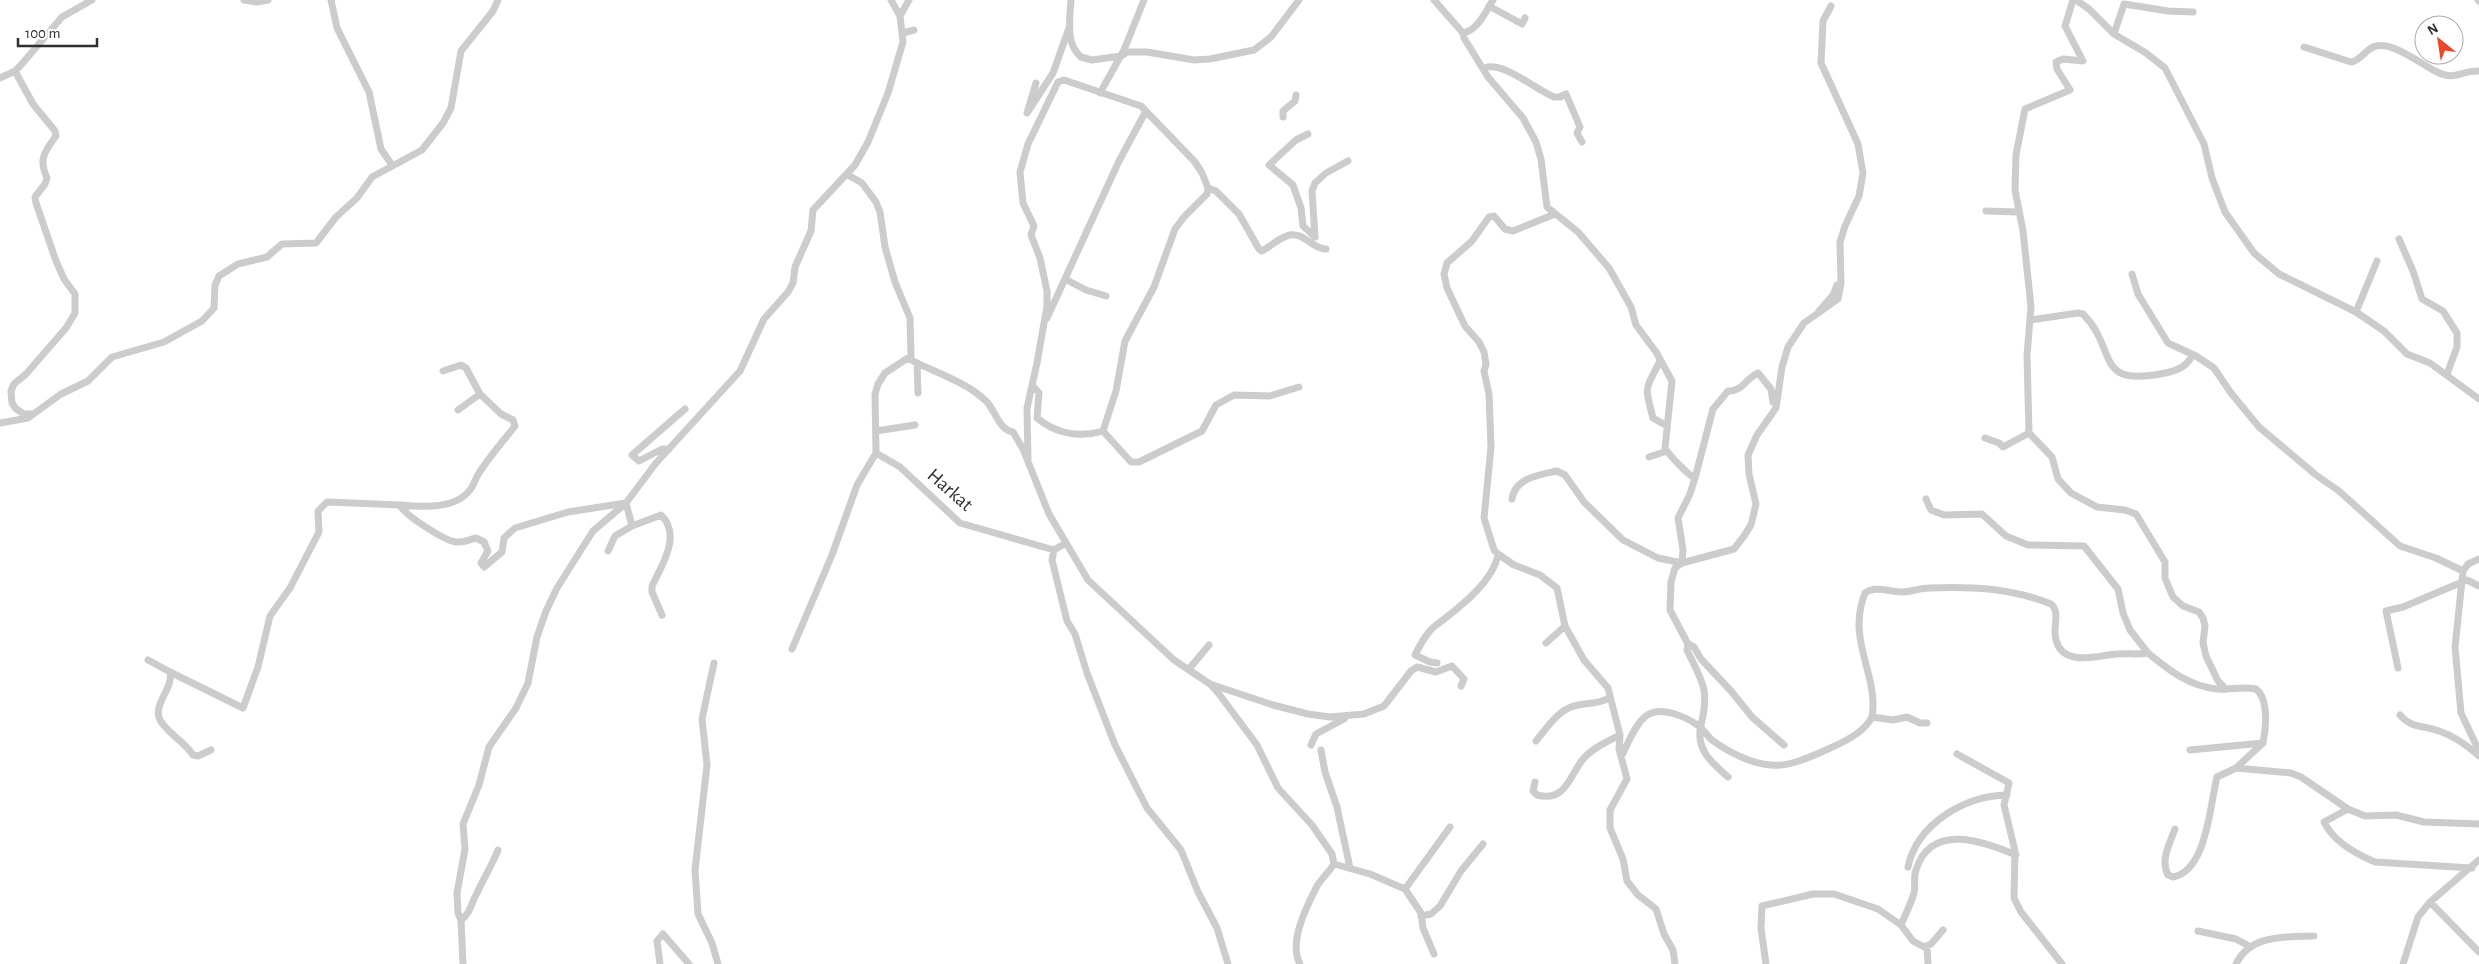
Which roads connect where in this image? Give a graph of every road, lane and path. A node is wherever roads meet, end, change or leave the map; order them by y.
1 (92, 0) edge
2 (244, 0) edge
3 (268, 0) edge
4 (331, 0) edge
5 (498, 0) edge
6 (891, 0) edge
7 (909, 0) edge
8 (1071, 0) edge
9 (1144, 0) edge
10 (1299, 0) edge
11 (1434, 0) edge
12 (2074, 0) edge
13 (1491, 3) edge
14 (2153, 4) edge
15 (1831, 6) dead end
16 (2192, 12) dead end
17 (900, 16) junction
18 (1525, 18) dead end
19 (1070, 25) junction
20 (914, 30) dead end
21 (902, 33) junction
22 (1463, 33) junction
23 (2114, 34) junction
24 (2304, 47) dead end
25 (1121, 56) junction
26 (1482, 68) junction
27 (15, 71) junction
28 (2479, 71) edge
29 (0, 78) edge
30 (1036, 83) dead end
31 (1100, 93) junction
32 (1296, 96) dead end
33 (1146, 111) junction
34 (1284, 116) dead end
35 (1308, 134) dead end
36 (1582, 142) dead end
37 (1348, 161) dead end
38 (392, 165) junction
39 (848, 175) junction
40 (1208, 188) junction
41 (1986, 211) dead end
42 (2018, 212) junction
43 (1554, 214) junction
44 (1315, 237) junction
45 (2399, 238) dead end
46 (2377, 261) dead end
47 (2132, 274) dead end
48 (1065, 279) junction
49 (1106, 296) dead end
50 (2356, 312) junction
51 (2030, 320) junction
52 (1044, 325) junction
53 (2192, 355) junction
54 (911, 356) junction
55 (1660, 361) junction
56 (917, 363) junction
57 (443, 371) dead end
58 (2447, 374) junction
59 (1033, 386) junction
60 (1299, 387) dead end
61 (918, 393) dead end
62 (480, 394) junction
63 (2479, 399) edge
64 (685, 409) dead end
65 (458, 410) dead end
66 (1774, 412) junction
67 (35, 414) junction
68 (0, 423) edge
69 (915, 425) dead end
70 (1667, 426) junction
71 (876, 431) junction
72 (1103, 431) junction
73 (2029, 432) junction
74 (1985, 438) dead end
75 (670, 449) junction
76 (1666, 451) junction
77 (876, 454) junction
78 (1650, 457) dead end
79 (889, 462) junction
80 (1027, 462) junction
81 (868, 466) junction
82 (1695, 478) junction
83 (1926, 498) dead end
84 (1512, 499) dead end
85 (626, 503) junction
86 (400, 505) junction
87 (632, 526) junction
88 (1066, 544) junction
89 (608, 550) dead end
90 (1054, 550) junction
91 (1498, 554) junction
92 (2479, 559) edge
93 (1682, 563) junction
94 (2463, 571) junction
95 (2463, 581) junction
96 (2479, 586) edge
97 (662, 615) dead end
98 (1565, 626) junction
99 (1546, 643) dead end
100 (1688, 644) junction
101 (1209, 645) dead end
102 (792, 650) dead end
103 (2148, 653) junction
104 (148, 660) dead end
105 (1437, 662) dead end
106 (714, 663) dead end
107 (2398, 668) dead end
108 (1189, 669) junction
109 (170, 672) junction
110 (1210, 684) junction
111 (1461, 686) dead end
112 (2226, 689) junction
113 (1609, 698) junction
114 (1346, 715) junction
115 (2400, 715) dead end
116 (1872, 717) junction
117 (1926, 722) dead end
118 (1700, 727) junction
119 (1620, 735) junction
120 (1536, 741) dead end
121 (2263, 743) junction
122 (1311, 745) dead end
123 (1784, 745) dead end
124 (211, 750) dead end
125 (1321, 750) dead end
126 (2190, 750) dead end
127 (2479, 751) edge
128 (1957, 754) dead end
129 (1622, 755) junction
130 (2479, 756) edge
131 (2236, 768) junction
132 (1728, 777) dead end
133 (1535, 782) dead end
134 (2006, 795) junction
135 (2348, 809) junction
136 (2479, 824) edge
137 (1450, 827) dead end
138 (2175, 829) dead end
139 (1483, 844) dead end
140 (498, 850) dead end
141 (2016, 855) junction
142 (2479, 860) edge
143 (1334, 864) junction
144 (1908, 867) dead end
145 (1350, 868) junction
146 (2472, 868) junction
147 (1405, 889) junction
148 (2430, 902) junction
149 (1421, 916) junction
150 (461, 920) junction
151 (1901, 925) junction
152 (1943, 930) dead end
153 (2198, 931) dead end
154 (2314, 936) dead end
155 (2249, 946) junction
156 (1927, 947) junction
157 (2479, 952) edge
158 (1434, 954) dead end
159 (1298, 963) edge
160 (463, 964) edge
161 (660, 964) edge
162 (689, 964) edge
163 (718, 964) edge
164 (1228, 964) edge
165 (1675, 964) edge
166 (1766, 964) edge
167 (1928, 964) edge
168 (2062, 964) edge
169 (2236, 964) edge
170 (2403, 964) edge

1 - 27 street
2 - 3 street
4 - 38 street
5 - 38 street
6 - 17 street
7 - 17 street
8 - 19 street
9 - 25 street
10 - 25 street
11 - 22 street
12 - 23 street
12 - 42 street
13 - 18 street
13 - 22 street
14 - 16 street
14 - 23 street
15 - 66 street
17 - 21 street
19 - 25 street
19 - 30 street
20 - 21 street
21 - 39 street
22 - 26 street
23 - 50 street
24 - 28 street
25 - 31 street
26 - 36 street
26 - 43 street
27 - 29 street
27 - 67 street
31 - 33 street
31 - 52 street
32 - 34 street
33 - 40 street
33 - 48 street
35 - 44 street
37 - 44 street
38 - 67 street
39 - 54 street
39 - 75 street
40 - 44 street
40 - 72 street
41 - 42 street
42 - 51 street
43 - 55 street
43 - 91 street
45 - 58 street
46 - 50 street
47 - 53 street
48 - 49 street
48 - 52 street
50 - 58 street
51 - 53 street
51 - 73 street
52 - 59 street
53 - 94 street
54 - 56 street
54 - 71 street
55 - 70 street
55 - 70 street
56 - 61 street
56 - 80 street
57 - 62 street
58 - 63 street
59 - 72 street
59 - 80 street
60 - 72 street
62 - 65 street
62 - 86 street
64 - 75 street
66 - 82 street
66 - 93 street
67 - 68 street
69 - 71 street
70 - 76 street
71 - 77 street
73 - 74 street
73 - 112 street
75 - 85 street
76 - 78 street
76 - 82 street
77 - 79 street, Harkat
77 - 81 street
79 - 81 street
79 - 90 street, Harkat
80 - 88 street
81 - 102 street
82 - 93 street
83 - 103 street
84 - 93 street
85 - 86 street
85 - 87 street
85 - 150 street
86 - 109 street
87 - 89 street
87 - 97 street
88 - 90 street
88 - 108 street
90 - 164 street
91 - 98 street
91 - 105 street
92 - 94 street
93 - 100 street
94 - 95 street
95 - 96 street
95 - 107 street
95 - 127 street
98 - 99 street
98 - 113 street
100 - 118 street
100 - 123 street
101 - 108 street
103 - 112 street
103 - 116 street
104 - 109 street
106 - 163 street
108 - 110 street
109 - 124 street
110 - 114 street
110 - 143 street
111 - 114 street
112 - 121 street
113 - 119 street
113 - 120 street
114 - 122 street
115 - 130 street
116 - 117 street
116 - 118 street
118 - 129 street
118 - 132 street
119 - 129 street
119 - 133 street
121 - 126 street
121 - 131 street
125 - 145 street
128 - 134 street
129 - 165 street
131 - 135 street
131 - 138 street
134 - 141 street
134 - 144 street
135 - 136 street
135 - 146 street
137 - 147 street
139 - 149 street
140 - 150 street
141 - 151 street
141 - 168 street
142 - 146 street
143 - 145 street
143 - 159 street
145 - 147 street
146 - 148 street
147 - 149 street
148 - 157 street
148 - 170 street
149 - 158 street
150 - 160 street
151 - 156 street
151 - 166 street
152 - 156 street
153 - 155 street
154 - 155 street
155 - 169 street
156 - 167 street
161 - 162 street

